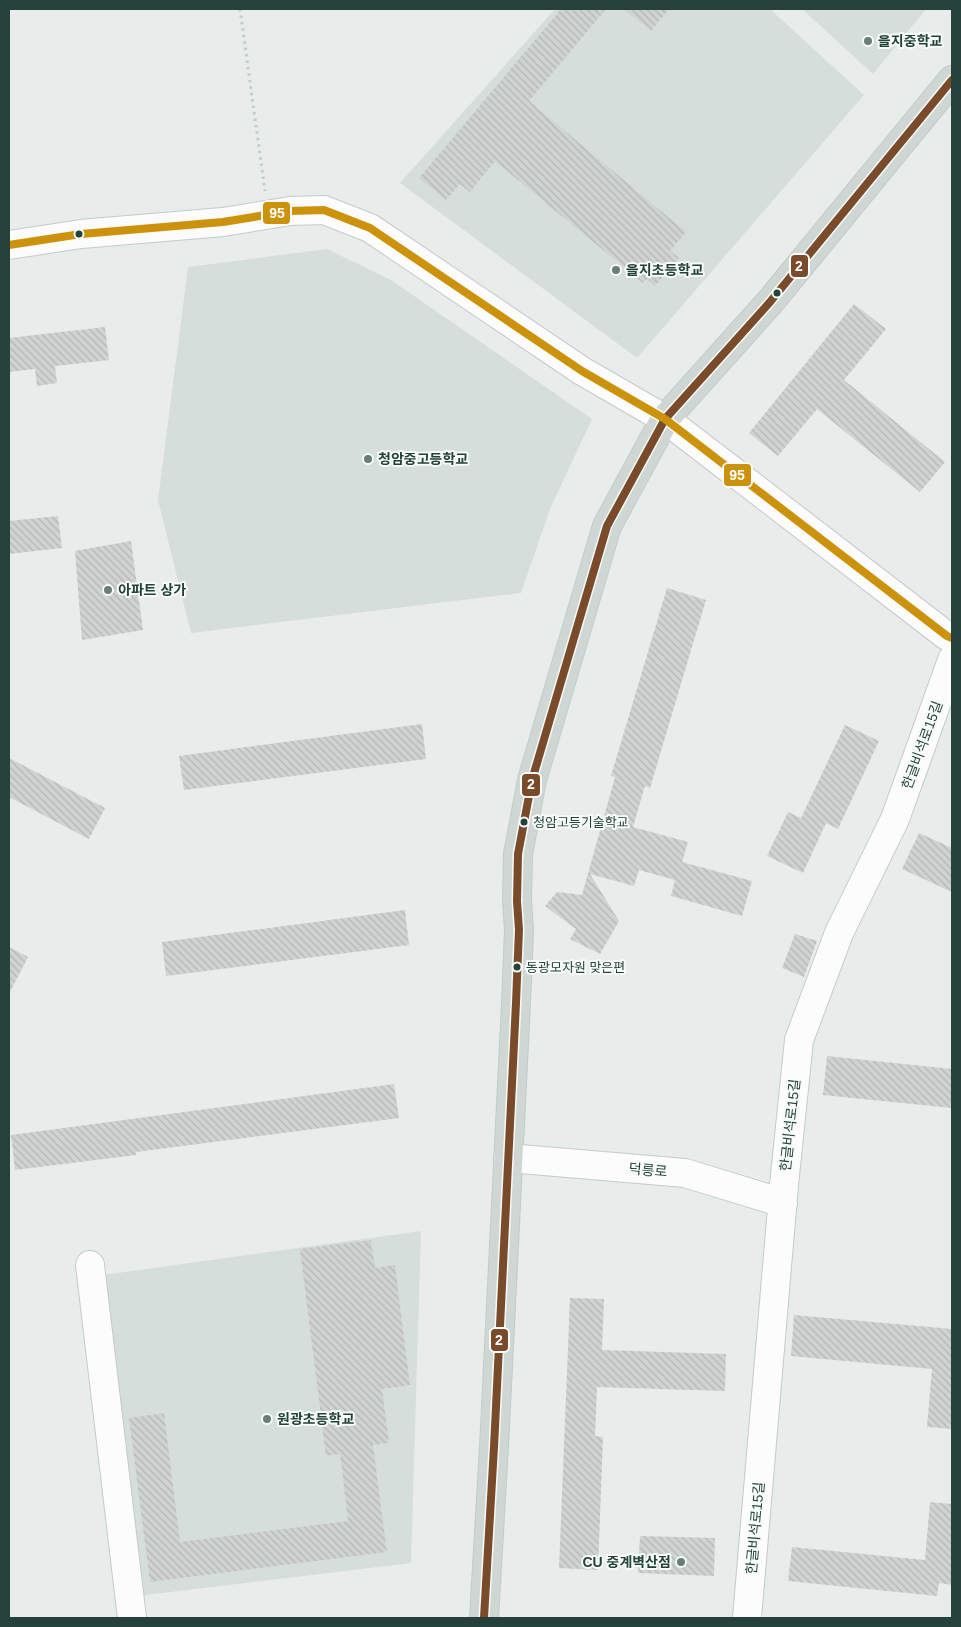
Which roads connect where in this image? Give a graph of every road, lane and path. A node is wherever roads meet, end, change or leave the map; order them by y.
1 (240, 9) edge
2 (952, 80) edge
3 (268, 215) junction
4 (9, 245) edge
5 (665, 419) junction
6 (952, 638) edge
7 (952, 660) edge
8 (508, 1158) junction
9 (784, 1203) junction
10 (90, 1266) dead end
11 (132, 1618) edge
12 (476, 1618) edge
13 (485, 1618) edge
14 (747, 1618) edge

1 - 3 path
2 - 5 main road
3 - 4 street
3 - 5 street
5 - 6 street
5 - 8 main road
7 - 9 street, 한글비석로15길
8 - 9 street, 덕릉로
8 - 13 main road
9 - 14 street, 한글비석로15길
10 - 11 street
12 - 13 street

